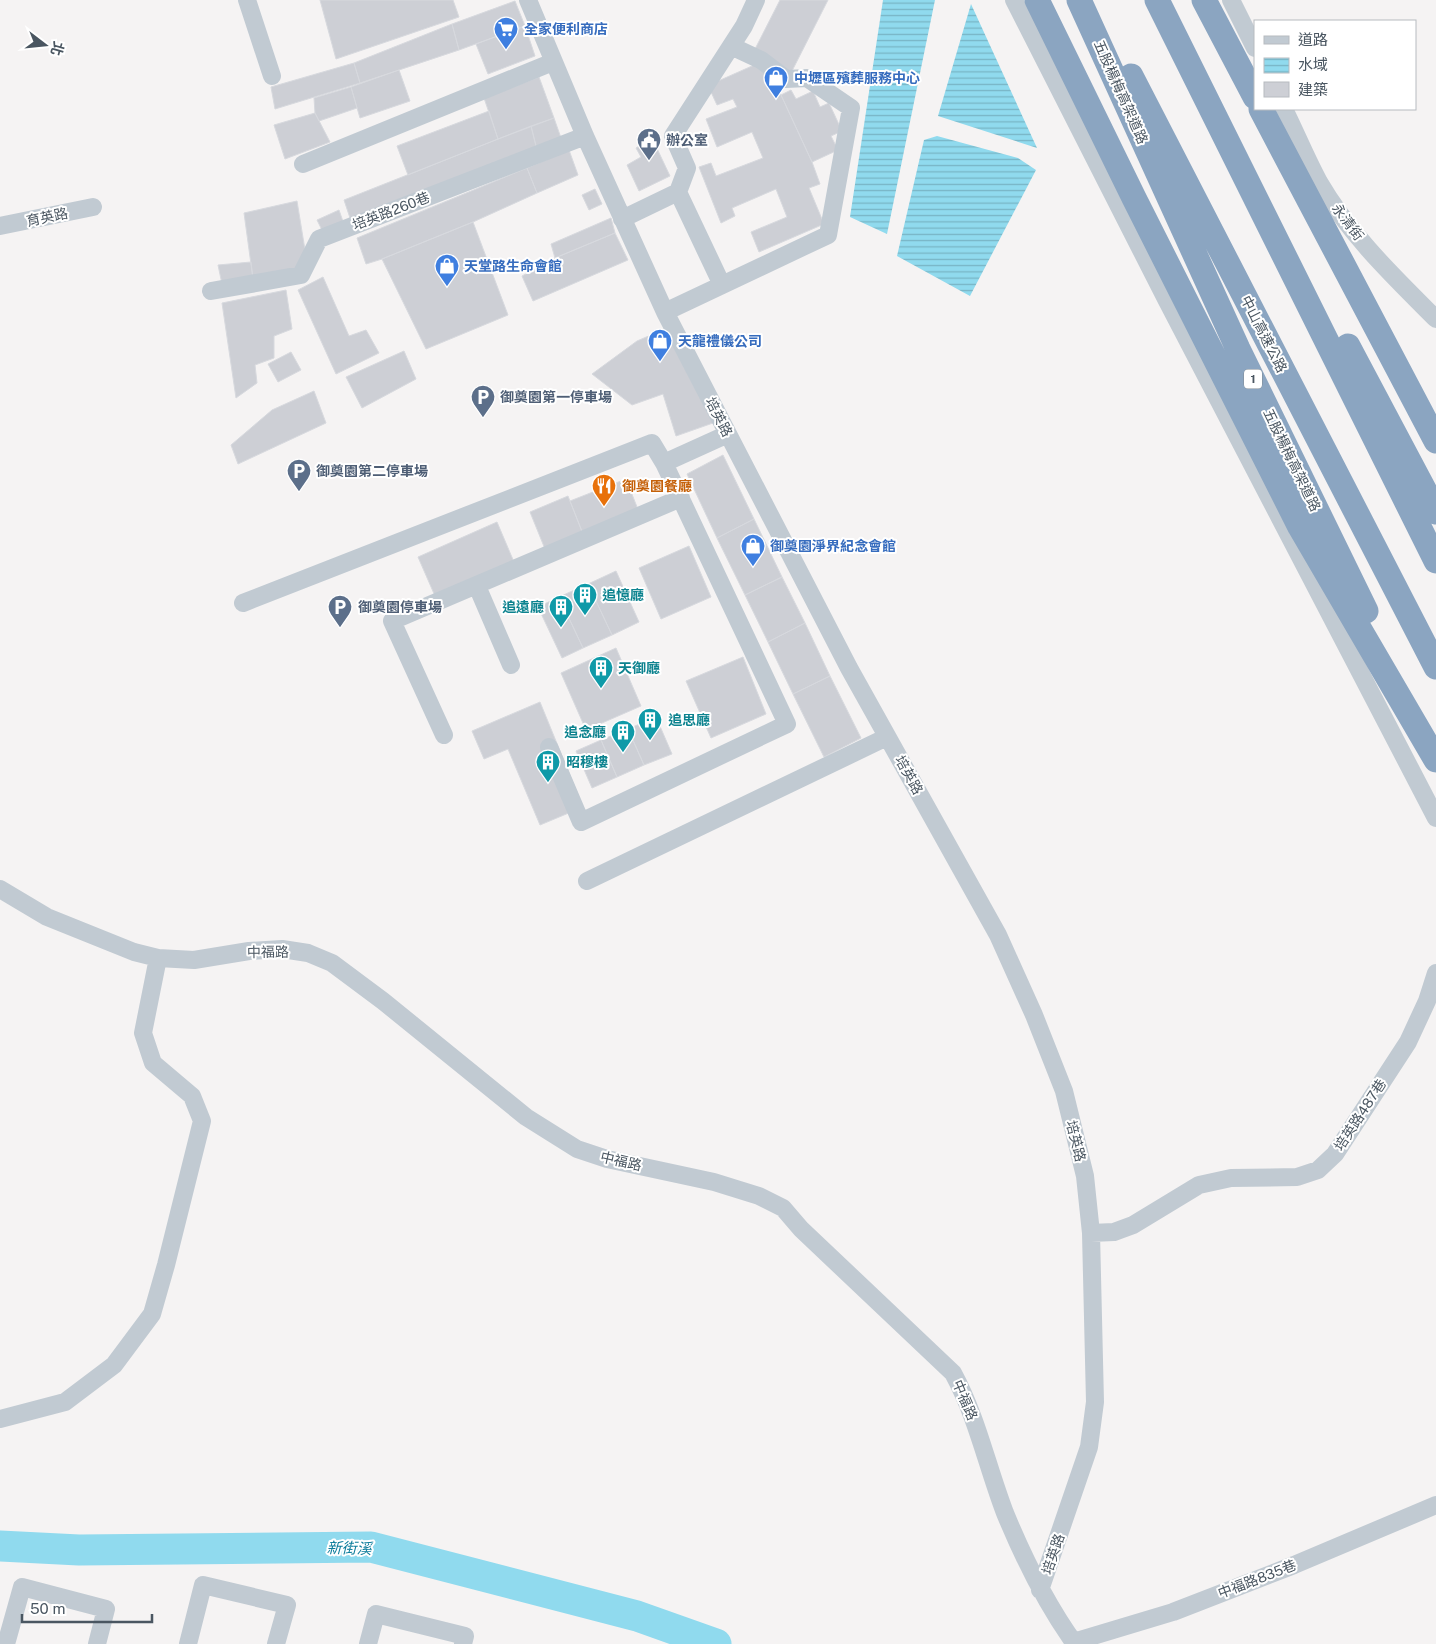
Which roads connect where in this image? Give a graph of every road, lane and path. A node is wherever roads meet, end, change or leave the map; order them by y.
1 (247, 0) edge
2 (528, 0) edge
3 (756, 0) edge
4 (1014, 0) edge
5 (1037, 0) edge
6 (1079, 0) edge
7 (1092, 0) edge
8 (1157, 0) edge
9 (1162, 0) edge
10 (1204, 0) edge
11 (1231, 0) edge
12 (731, 46) junction
13 (1254, 46) edge
14 (553, 62) junction
15 (272, 76) dead end
16 (1254, 95) edge
17 (1262, 110) edge
18 (1284, 110) edge
19 (585, 136) junction
20 (304, 164) dead end
21 (678, 192) junction
22 (93, 207) dead end
23 (622, 219) junction
24 (0, 226) edge
25 (722, 285) junction
26 (212, 291) dead end
27 (664, 312) junction
28 (1436, 319) edge
29 (728, 434) junction
30 (1436, 441) edge
31 (664, 462) junction
32 (681, 498) junction
33 (1436, 512) edge
34 (1436, 561) edge
35 (477, 586) junction
36 (243, 603) dead end
37 (511, 665) dead end
38 (1436, 667) edge
39 (444, 735) dead end
40 (888, 737) junction
41 (549, 747) dead end
42 (1436, 753) edge
43 (1436, 760) edge
44 (1436, 818) edge
45 (587, 881) dead end
46 (0, 889) edge
47 (158, 958) junction
48 (1436, 973) edge
49 (1091, 1233) junction
50 (0, 1419) edge
51 (1436, 1505) edge
52 (1040, 1590) junction
53 (1074, 1643) edge
54 (6, 1644) edge
55 (97, 1644) edge
56 (188, 1644) edge
57 (276, 1644) edge
58 (368, 1644) edge
59 (463, 1644) edge

1 - 15 street
2 - 14 street, 培英路
3 - 12 street
4 - 44 street
5 - 43 highway
6 - 42 highway, 五股楊梅高架道路 / 1
7 - 38 highway, 中山高速公路 / 1
8 - 34 highway
9 - 33 highway
10 - 16 highway
11 - 13 street
12 - 21 street
12 - 25 street
14 - 19 street, 培英路
14 - 20 street
17 - 30 highway
18 - 28 street, 永清街
19 - 23 street, 培英路
19 - 26 street, 培英路260巷
21 - 23 street
21 - 25 street
22 - 24 street, 育英路
23 - 27 street, 培英路
25 - 27 street
27 - 29 street, 培英路
29 - 31 street
29 - 40 street, 培英路
31 - 32 street
31 - 36 street
32 - 35 street
32 - 41 street
35 - 37 street
35 - 39 street
40 - 45 street
40 - 49 street, 培英路
46 - 47 street, 中福路
47 - 50 street
47 - 52 street, 中福路
48 - 49 street, 培英路487巷
49 - 52 street, 培英路
51 - 53 street, 中福路835巷
52 - 53 street, 中福路
54 - 55 street
56 - 57 street
58 - 59 street

